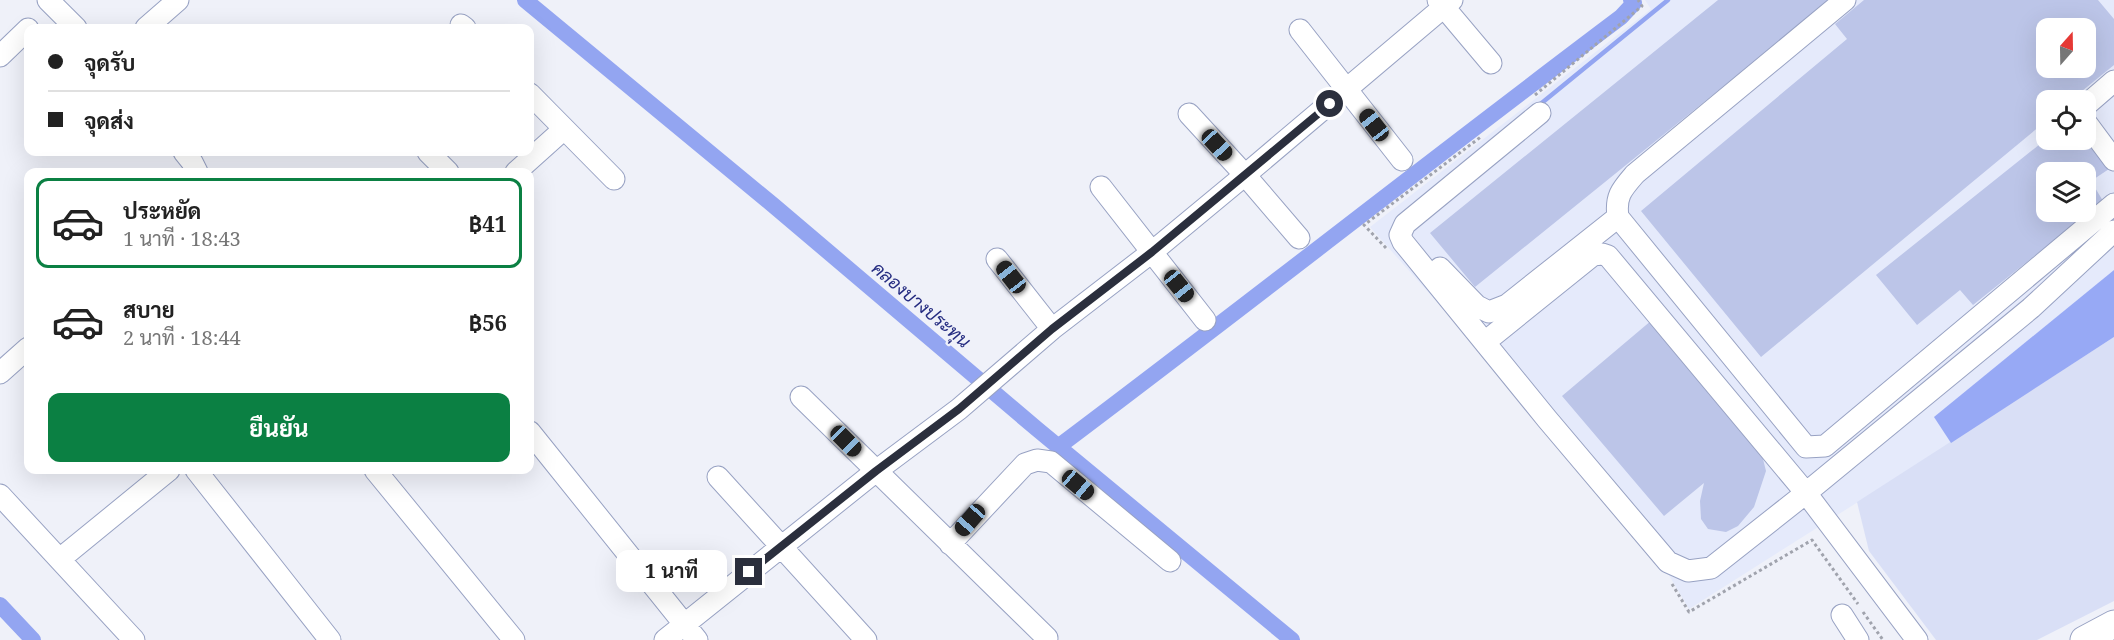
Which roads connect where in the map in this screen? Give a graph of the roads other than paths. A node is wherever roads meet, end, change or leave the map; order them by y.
1 (178, 0) edge
2 (1845, 0) edge
3 (1445, 2) edge
4 (50, 3) edge
5 (33, 24) edge
6 (72, 24) edge
7 (151, 24) edge
8 (1300, 30) dead end
9 (24, 34) edge
10 (0, 56) edge
11 (1491, 63) dead end
12 (2114, 81) edge
13 (1346, 89) junction
14 (2096, 97) edge
15 (534, 98) edge
16 (1533, 107) road end
17 (1189, 114) dead end
18 (564, 129) junction
19 (2096, 136) edge
20 (432, 156) edge
21 (534, 156) edge
22 (534, 156) edge
23 (1402, 160) dead end
24 (2114, 160) edge
25 (444, 168) edge
26 (520, 168) edge
27 (1245, 175) junction
28 (614, 179) dead end
29 (1101, 188) dead end
30 (2114, 204) edge
31 (1618, 217) junction
32 (2114, 231) edge
33 (1299, 238) dead end
34 (1152, 252) junction
35 (1427, 255) dead end
36 (997, 259) dead end
37 (1206, 320) dead end
38 (1052, 329) junction
39 (1485, 342) junction
40 (24, 352) edge
41 (0, 374) edge
42 (801, 397) dead end
43 (534, 437) edge
44 (876, 471) junction
45 (164, 474) edge
46 (199, 474) edge
47 (378, 474) edge
48 (718, 477) dead end
49 (1806, 493) junction
50 (0, 495) edge
51 (950, 544) junction
52 (782, 546) junction
53 (60, 559) junction
54 (1170, 561) dead end
55 (1842, 615) dead end
56 (2114, 624) edge
57 (690, 632) edge
58 (1047, 638) dead end
59 (134, 640) edge
60 (330, 640) edge
61 (514, 640) edge
62 (664, 640) edge
63 (866, 640) edge
64 (1858, 640) edge
65 (1917, 640) edge
66 (2084, 640) edge

1 - 7 street
2 - 31 street
3 - 11 street
3 - 13 street
4 - 5 street
4 - 6 street
8 - 13 street
9 - 10 street
12 - 14 street
13 - 23 street
13 - 27 street
15 - 18 street
16 - 39 street
17 - 27 street
18 - 21 street
18 - 28 street
19 - 24 street
20 - 25 street
22 - 26 street
27 - 33 street
27 - 34 street
29 - 34 street
30 - 31 street
31 - 35 street
32 - 49 street
34 - 37 street
34 - 38 street
36 - 38 street
38 - 44 street
39 - 49 street
39 - 49 street
40 - 41 street
42 - 44 street
43 - 57 street
44 - 51 street
44 - 52 street
45 - 53 street
46 - 60 street
47 - 61 street
48 - 52 street
49 - 65 street
50 - 53 street
51 - 54 street
51 - 58 street
52 - 57 street
52 - 63 street
53 - 59 street
55 - 64 street
56 - 66 main road
57 - 62 street

